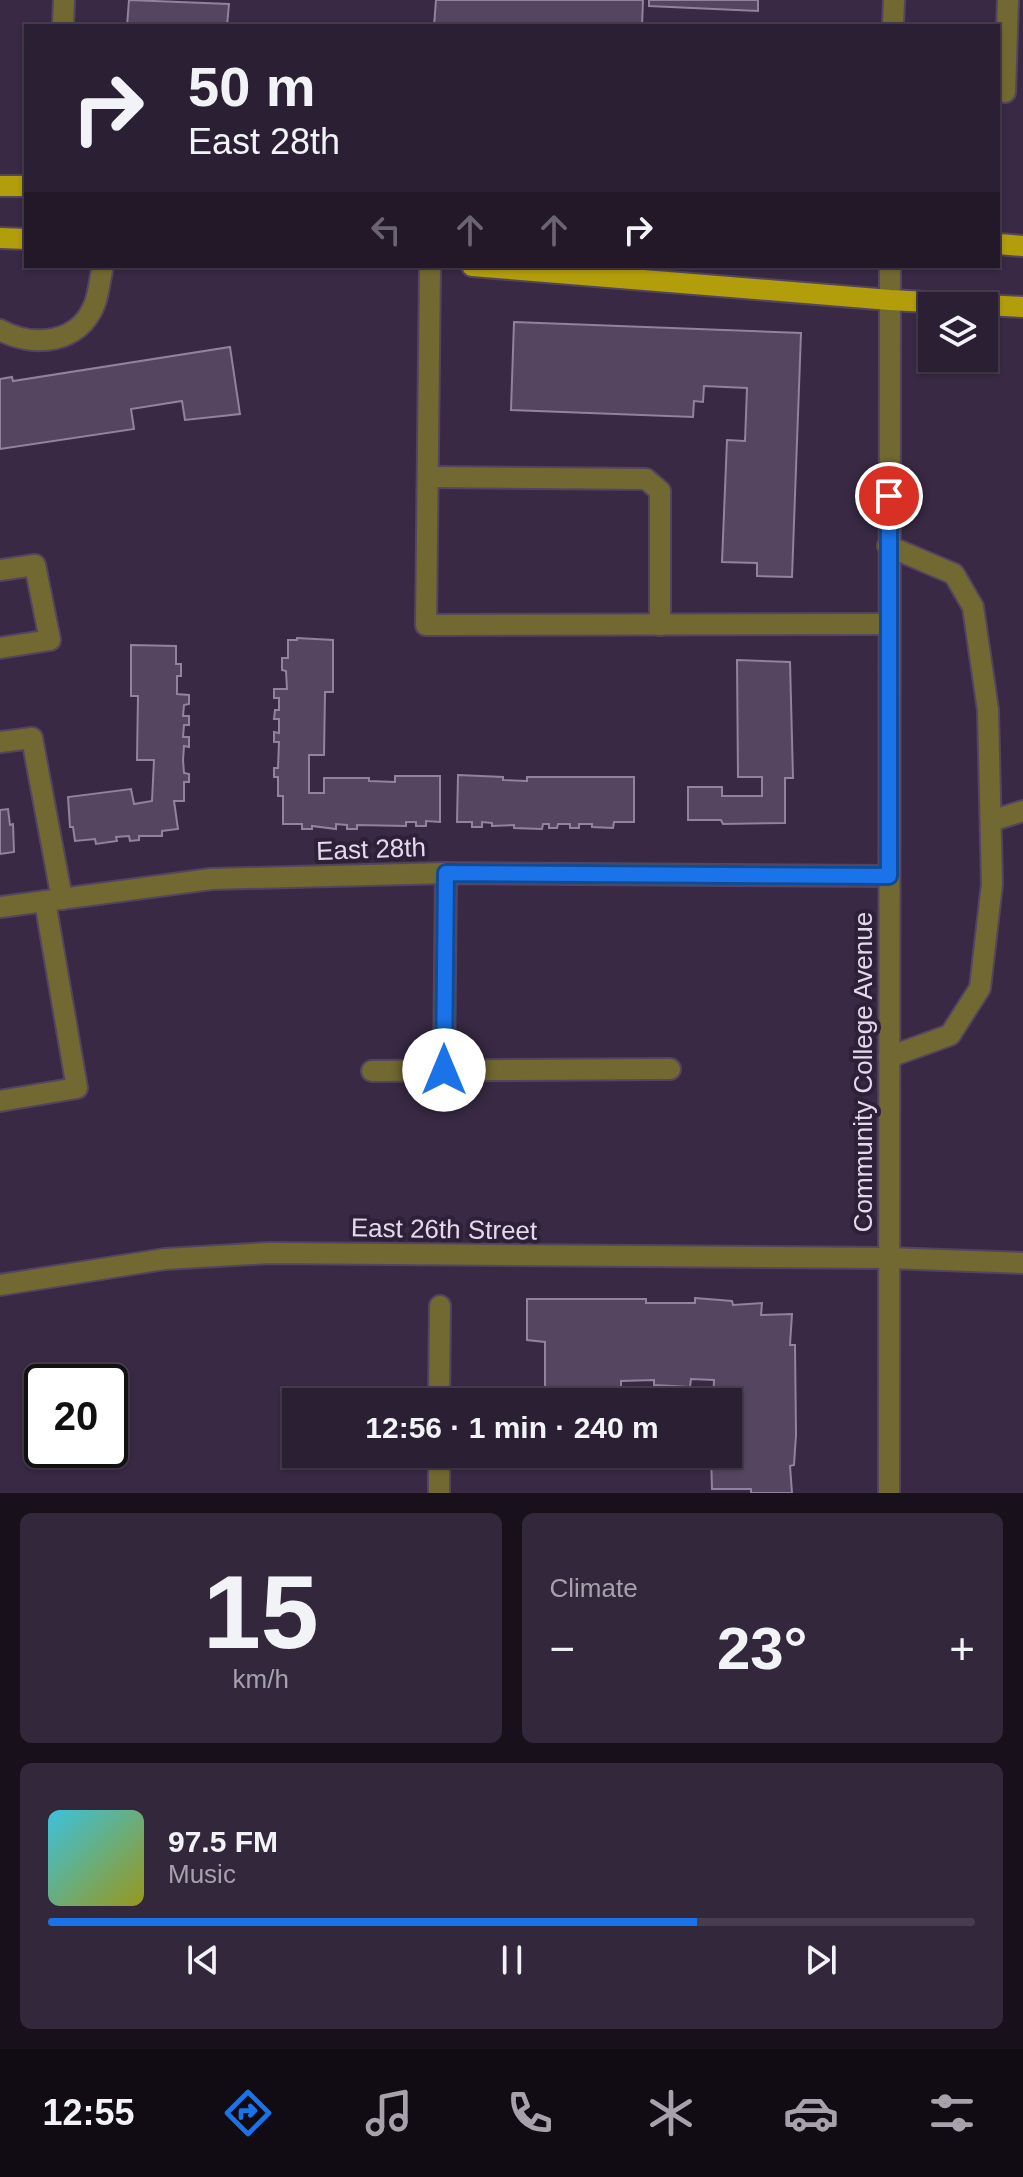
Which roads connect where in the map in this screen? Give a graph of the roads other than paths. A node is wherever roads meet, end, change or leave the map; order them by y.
1 (64, 0) edge
2 (894, 0) edge
3 (1008, 0) edge
4 (63, 24) edge
5 (893, 24) edge
6 (1005, 92) dead end
7 (0, 186) edge
8 (24, 186) edge
9 (0, 238) edge
10 (24, 239) edge
11 (1000, 244) edge
12 (1023, 246) edge
13 (103, 268) edge
14 (430, 268) edge
15 (497, 268) edge
16 (890, 268) edge
17 (890, 300) junction
18 (1023, 307) edge
19 (0, 330) edge
20 (429, 477) junction
21 (888, 546) junction
22 (0, 570) edge
23 (888, 624) junction
24 (660, 625) junction
25 (0, 648) edge
26 (0, 742) edge
27 (1023, 811) edge
28 (991, 821) junction
29 (446, 873) junction
30 (889, 876) junction
31 (53, 900) junction
32 (0, 907) edge
33 (889, 1057) junction
34 (670, 1069) dead end
35 (444, 1070) junction
36 (372, 1071) dead end
37 (0, 1101) edge
38 (889, 1258) junction
39 (1023, 1263) edge
40 (0, 1285) edge
41 (440, 1306) dead end
42 (439, 1388) edge
43 (439, 1468) edge
44 (439, 1493) edge
45 (889, 1493) edge

1 - 4 street
2 - 5 street
3 - 6 street
7 - 8 main road
9 - 10 main road
11 - 12 main road
13 - 19 street
14 - 20 street
15 - 17 main road
16 - 17 street, Community College Avenue
17 - 18 main road
17 - 21 street, Community College Avenue
20 - 24 street
20 - 24 street
21 - 23 street, Community College Avenue
21 - 28 street
22 - 25 street
23 - 24 street
23 - 30 street, Community College Avenue
26 - 31 street
27 - 28 street
28 - 33 street
29 - 30 street, East 28th
29 - 31 street, East 28th
29 - 35 street
30 - 33 street, Community College Avenue
31 - 32 street, East 28th
31 - 37 street
33 - 38 street, Community College Avenue
34 - 35 street
35 - 36 street
38 - 39 street, East 26th Street
38 - 40 street, East 26th Street
38 - 45 street, Community College Avenue
41 - 42 street
43 - 44 street

